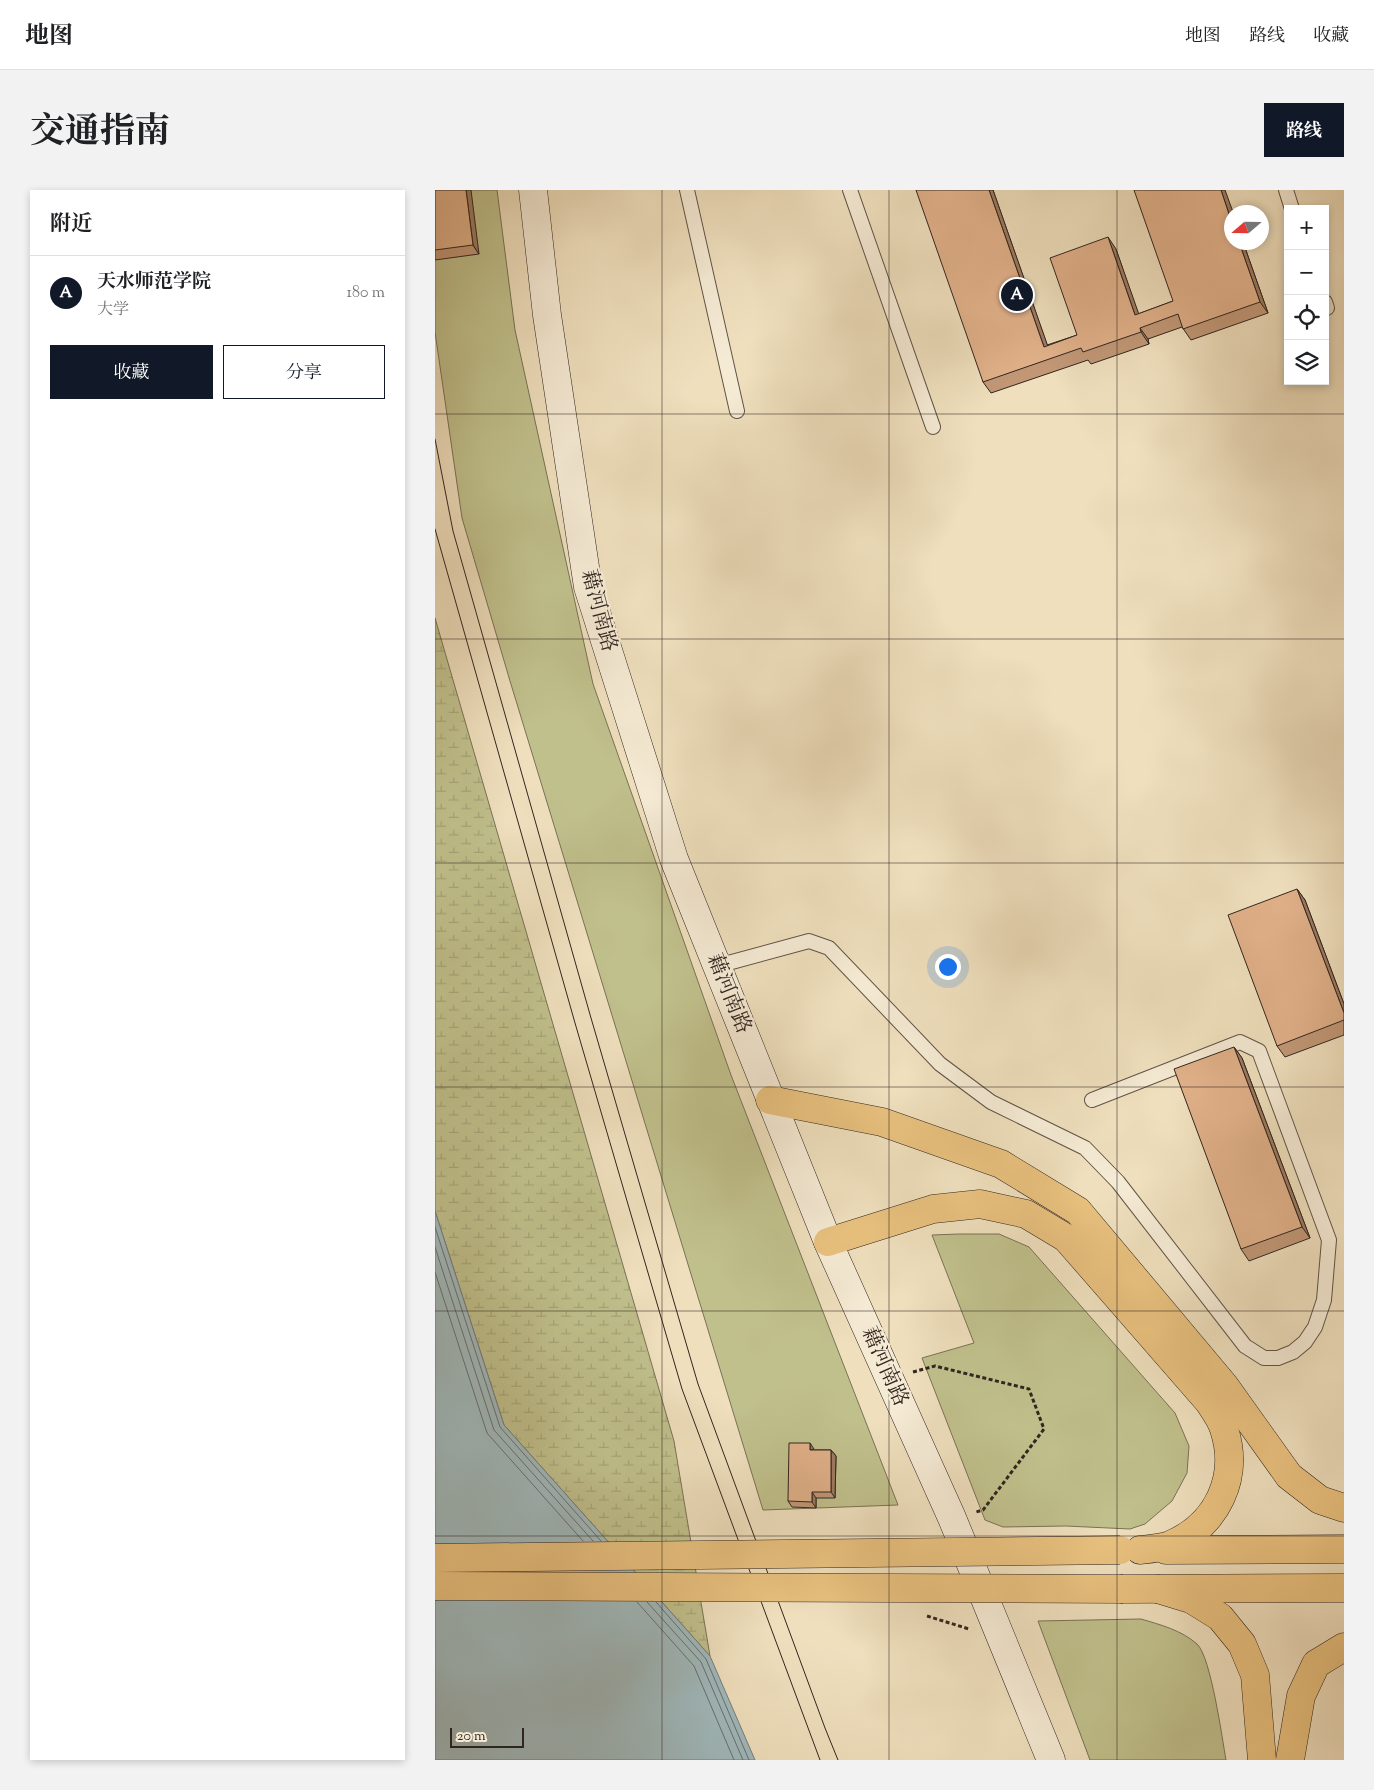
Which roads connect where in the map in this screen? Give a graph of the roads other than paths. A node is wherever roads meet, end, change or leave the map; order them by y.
1 (533, 190) edge
2 (687, 190) edge
3 (850, 190) edge
4 (1286, 190) edge
5 (1291, 205) edge
6 (737, 411) dead end
7 (933, 427) dead end
8 (717, 966) junction
9 (770, 1100) junction
10 (1092, 1100) dead end
11 (828, 1242) junction
12 (1344, 1508) edge
13 (1344, 1549) edge
14 (1130, 1550) junction
15 (435, 1558) edge
16 (435, 1586) edge
17 (1344, 1588) edge
18 (1158, 1589) junction
19 (1344, 1648) edge
20 (1051, 1760) edge
21 (1262, 1760) edge
22 (1290, 1760) edge

1 - 8 main road, 藉河南路
2 - 6 lane
3 - 7 lane
4 - 5 lane
8 - 9 main road, 藉河南路
8 - 10 lane
9 - 11 main road, 藉河南路
9 - 12 highway
11 - 14 highway
11 - 20 main road, 藉河南路
13 - 14 highway
14 - 15 highway, bridge
16 - 18 highway, bridge
17 - 18 highway
18 - 21 highway
19 - 22 highway

